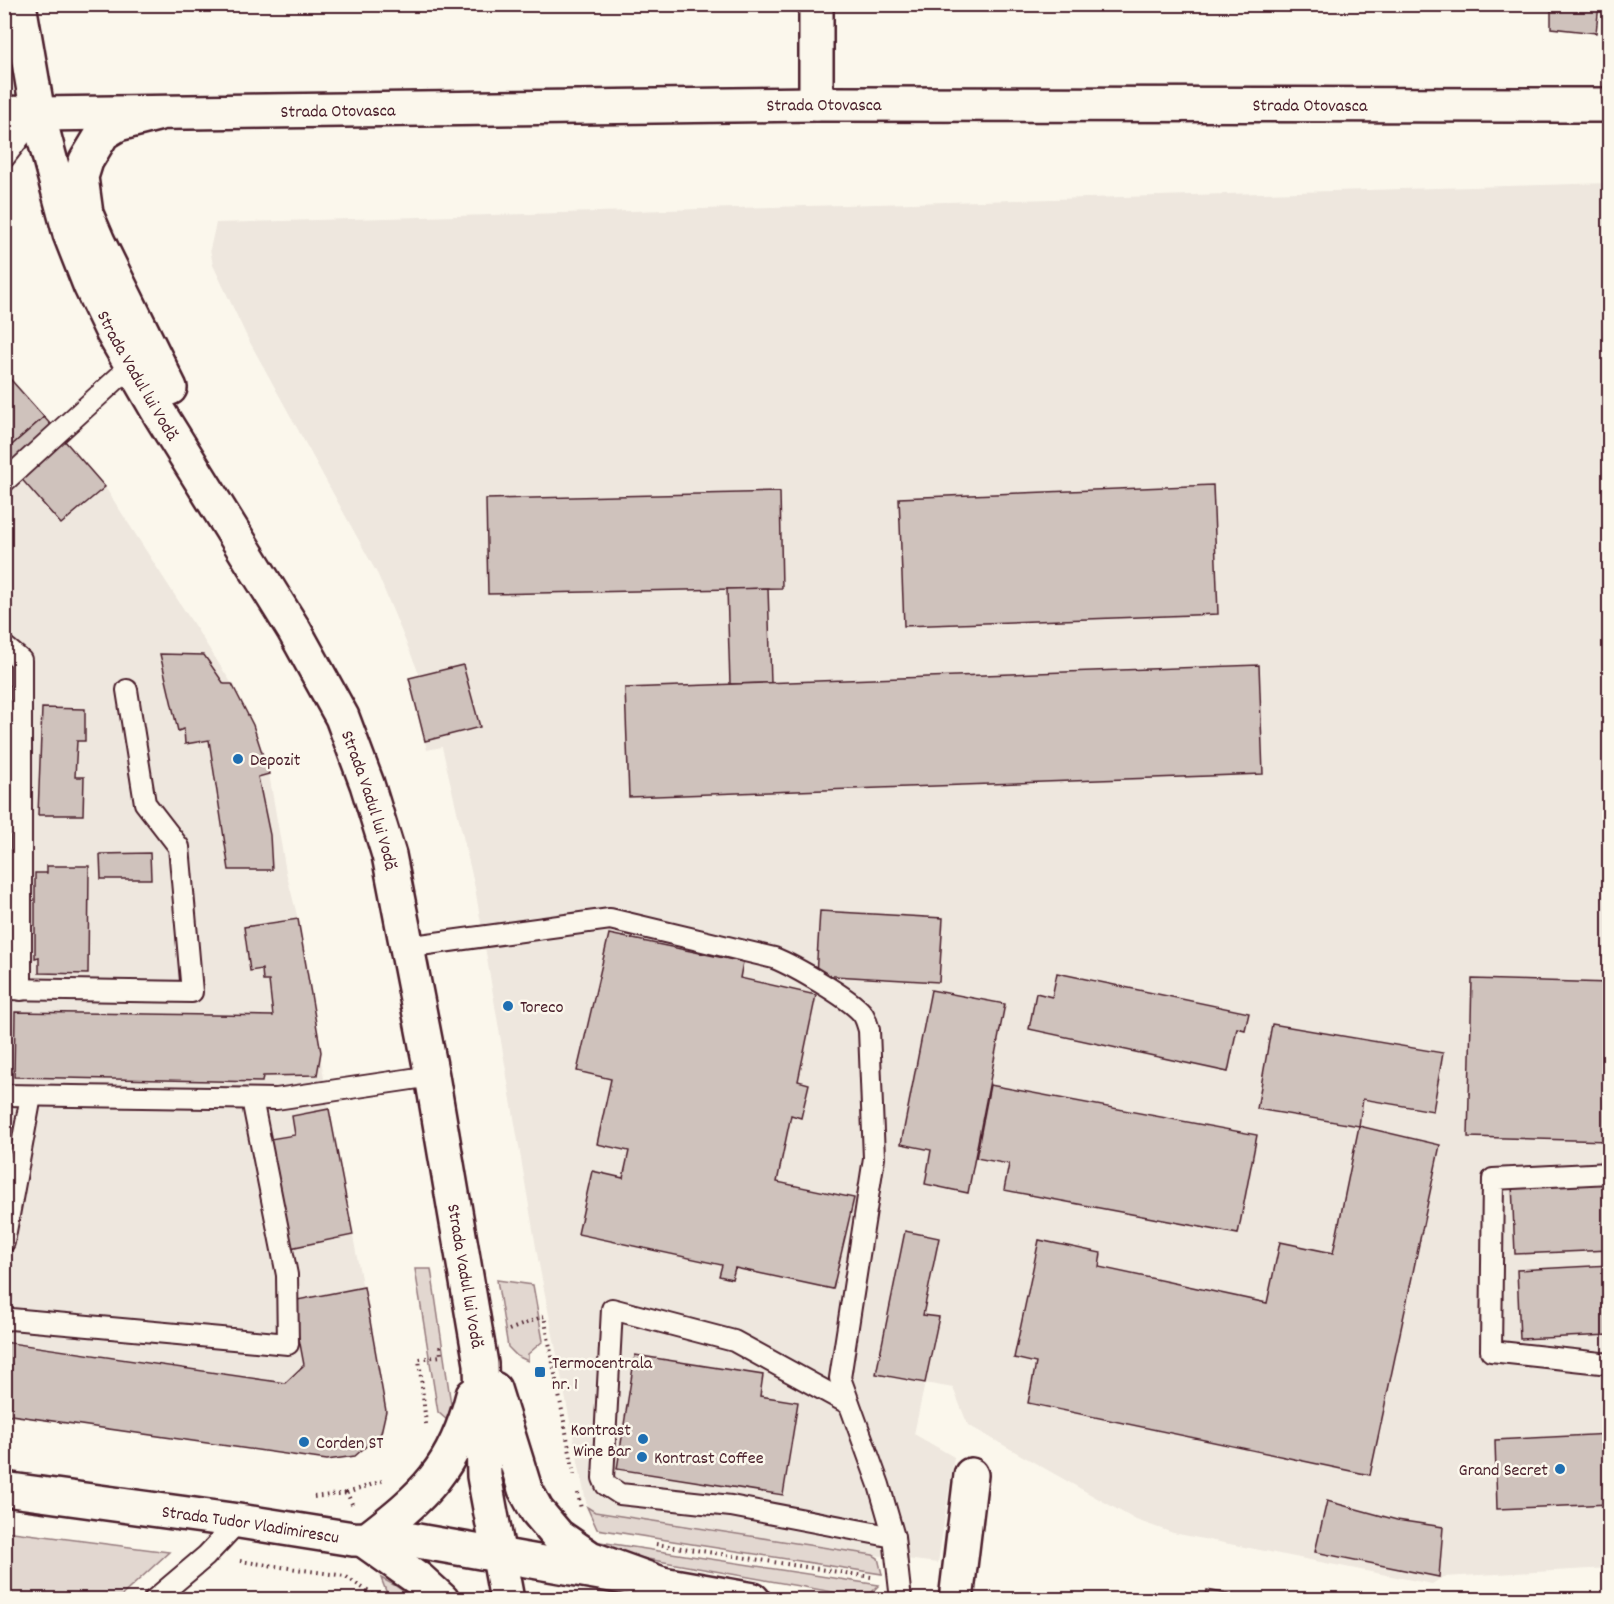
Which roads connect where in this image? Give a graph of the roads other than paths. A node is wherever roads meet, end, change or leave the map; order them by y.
1 (19, 4) edge
2 (816, 4) edge
3 (816, 104) junction
4 (1610, 105) edge
5 (4, 113) edge
6 (38, 114) junction
7 (157, 114) junction
8 (4, 158) edge
9 (132, 365) junction
10 (4, 482) edge
11 (248, 555) junction
12 (4, 646) edge
13 (127, 690) dead end
14 (406, 947) junction
15 (13, 989) edge
16 (432, 1076) junction
17 (4, 1095) edge
18 (31, 1096) junction
19 (252, 1099) junction
20 (1610, 1173) edge
21 (4, 1242) edge
22 (4, 1320) edge
23 (479, 1351) junction
24 (1610, 1364) edge
25 (849, 1404) junction
26 (971, 1475) dead end
27 (4, 1488) edge
28 (240, 1521) junction
29 (361, 1527) junction
30 (894, 1537) junction
31 (498, 1555) junction
32 (662, 1584) junction
33 (154, 1599) edge
34 (442, 1599) edge
35 (507, 1599) edge
36 (753, 1599) edge
37 (901, 1599) edge
38 (956, 1599) edge

1 - 6 main road, Strada Vadul lui Vodă
2 - 3 main road
3 - 4 main road, Strada Otovasca
3 - 7 main road, Strada Otovasca
5 - 6 main road
6 - 7 main road, Strada Otovasca
6 - 8 lane
6 - 9 main road, Strada Vadul lui Vodă
7 - 11 main road
9 - 10 lane
9 - 11 main road, Strada Vadul lui Vodă
11 - 14 main road, Strada Vadul lui Vodă
12 - 15 lane
13 - 15 lane
14 - 16 main road, Strada Vadul lui Vodă
14 - 25 lane
16 - 19 lane
16 - 23 main road, Strada Vadul lui Vodă
17 - 18 lane
18 - 19 lane
18 - 21 lane
19 - 22 lane
20 - 24 lane
23 - 29 main road
23 - 31 main road, Strada Vadul lui Vodă
23 - 32 main road
25 - 30 lane
25 - 30 lane
26 - 38 main road
27 - 28 main road, Strada Tudor Vladimirescu
28 - 29 main road, Strada Tudor Vladimirescu
28 - 33 lane
29 - 31 main road, Strada Tudor Vladimirescu
29 - 34 main road
30 - 37 lane
31 - 32 main road, Strada Tudor Vladimirescu
31 - 35 main road, Strada Vadul lui Vodă
32 - 36 main road

